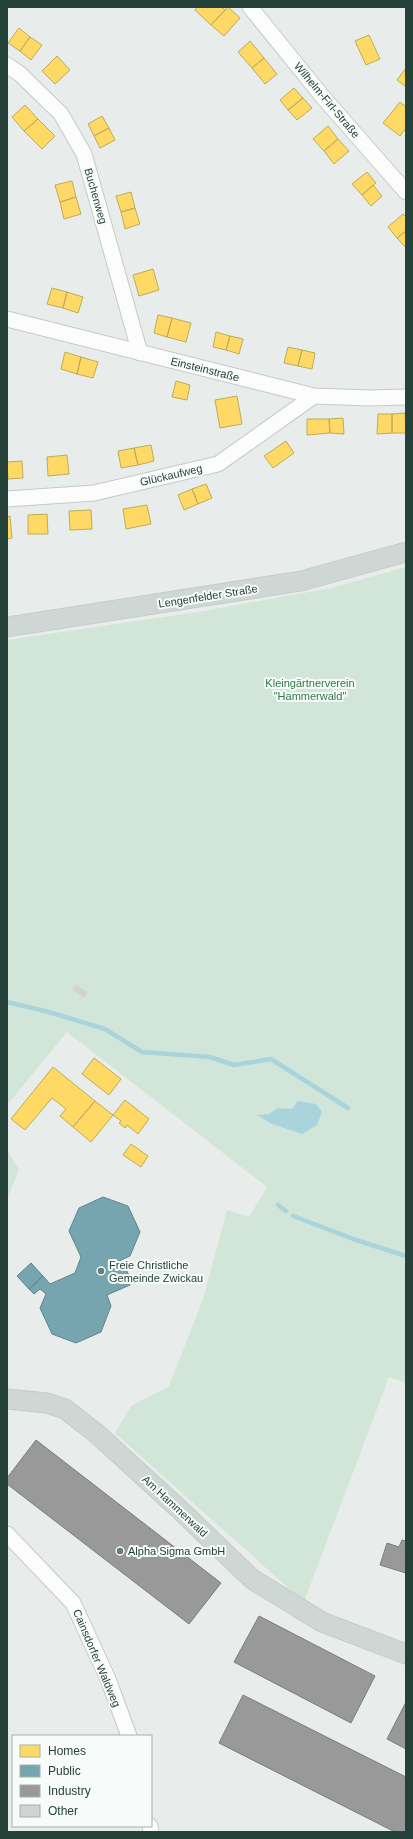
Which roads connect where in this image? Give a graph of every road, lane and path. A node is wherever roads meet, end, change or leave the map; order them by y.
1 (250, 7) edge
2 (7, 65) edge
3 (406, 192) edge
4 (7, 319) edge
5 (140, 353) junction
6 (314, 396) junction
7 (406, 397) edge
8 (7, 499) edge
9 (406, 552) edge
10 (7, 627) edge
11 (7, 1399) edge
12 (7, 1534) edge
13 (406, 1654) edge
14 (129, 1735) edge

1 - 3 street, Wilhelm-Firl-Straße
2 - 5 street, Buchenweg
4 - 5 street, Einsteinstraße
5 - 6 street, Einsteinstraße
6 - 7 street, Einsteinstraße
6 - 8 street, Glückaufweg
9 - 10 main road, Lengenfelder Straße
11 - 13 main road, Am Hammerwald
12 - 14 street, Cainsdorfer Waldweg

